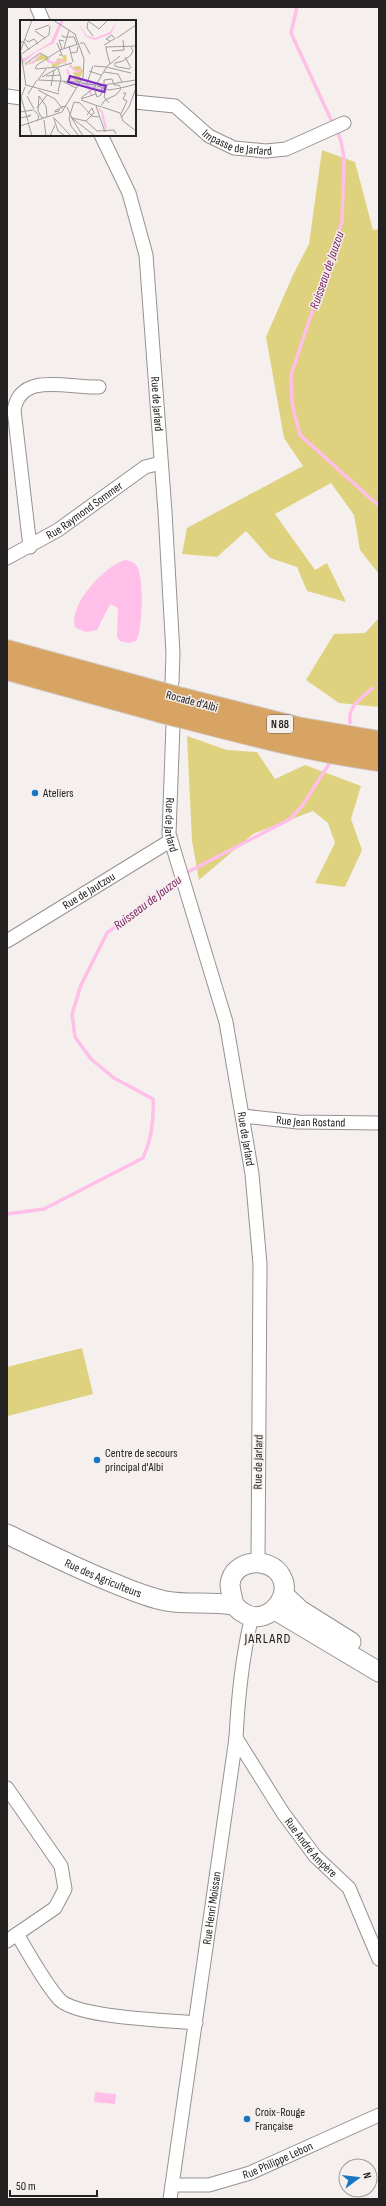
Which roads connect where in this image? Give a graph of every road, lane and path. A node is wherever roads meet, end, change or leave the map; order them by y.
1 (37, 7) edge
2 (43, 20) edge
3 (7, 96) edge
4 (20, 98) edge
5 (136, 102) edge
6 (344, 123) dead end
7 (101, 136) edge
8 (99, 388) dead end
9 (161, 463) junction
10 (30, 547) junction
11 (7, 558) edge
12 (7, 651) edge
13 (7, 669) edge
14 (172, 704) junction
15 (379, 742) edge
16 (346, 756) junction
17 (379, 760) edge
18 (379, 763) edge
19 (174, 849) junction
20 (7, 941) edge
21 (243, 1116) junction
22 (379, 1123) edge
23 (7, 1534) edge
24 (258, 1562) junction
25 (230, 1585) junction
26 (205, 1602) junction
27 (279, 1603) junction
28 (234, 1605) junction
29 (252, 1616) junction
30 (379, 1657) edge
31 (379, 1672) edge
32 (236, 1738) junction
33 (7, 1788) edge
34 (12, 1938) edge
35 (379, 1959) edge
36 (196, 2024) junction
37 (379, 2115) edge
38 (172, 2185) junction
39 (170, 2199) edge

1 - 2 street
3 - 4 street
5 - 6 street, Impasse de Jarlard
7 - 9 street, Rue de Jarlard
8 - 10 street
9 - 10 street, Rue Raymond Sommer
9 - 14 street, Rue de Jarlard
10 - 11 street, Rue Raymond Sommer
12 - 14 highway, Rocade d'Albi / N 88
13 - 14 highway, Rocade d'Albi / N 88
14 - 15 highway, Rocade d'Albi / N 88
14 - 16 highway, Rocade d'Albi / N 88
14 - 19 street, Rue de Jarlard
16 - 17 highway, Rocade d'Albi / N 88
16 - 18 highway
19 - 20 street, Rue de Jautzou
19 - 21 street, Rue de Jarlard
21 - 22 street, Rue Jean Rostand
21 - 24 street, Rue de Jarlard
23 - 26 street, Rue des Agriculteurs
24 - 25 street
24 - 27 street
25 - 26 street
25 - 28 street
26 - 28 street, Rue des Agriculteurs
27 - 29 street
27 - 30 street
27 - 31 street
28 - 29 street, Rue des Agriculteurs
29 - 32 street, Rue Henri Moissan
32 - 35 street, Rue André Ampère
32 - 36 street, Rue Henri Moissan
33 - 34 street
34 - 36 street
36 - 38 street, Rue Henri Moissan
37 - 38 street, Rue Philippe Lebon
38 - 39 street, Rue Henri Moissan

